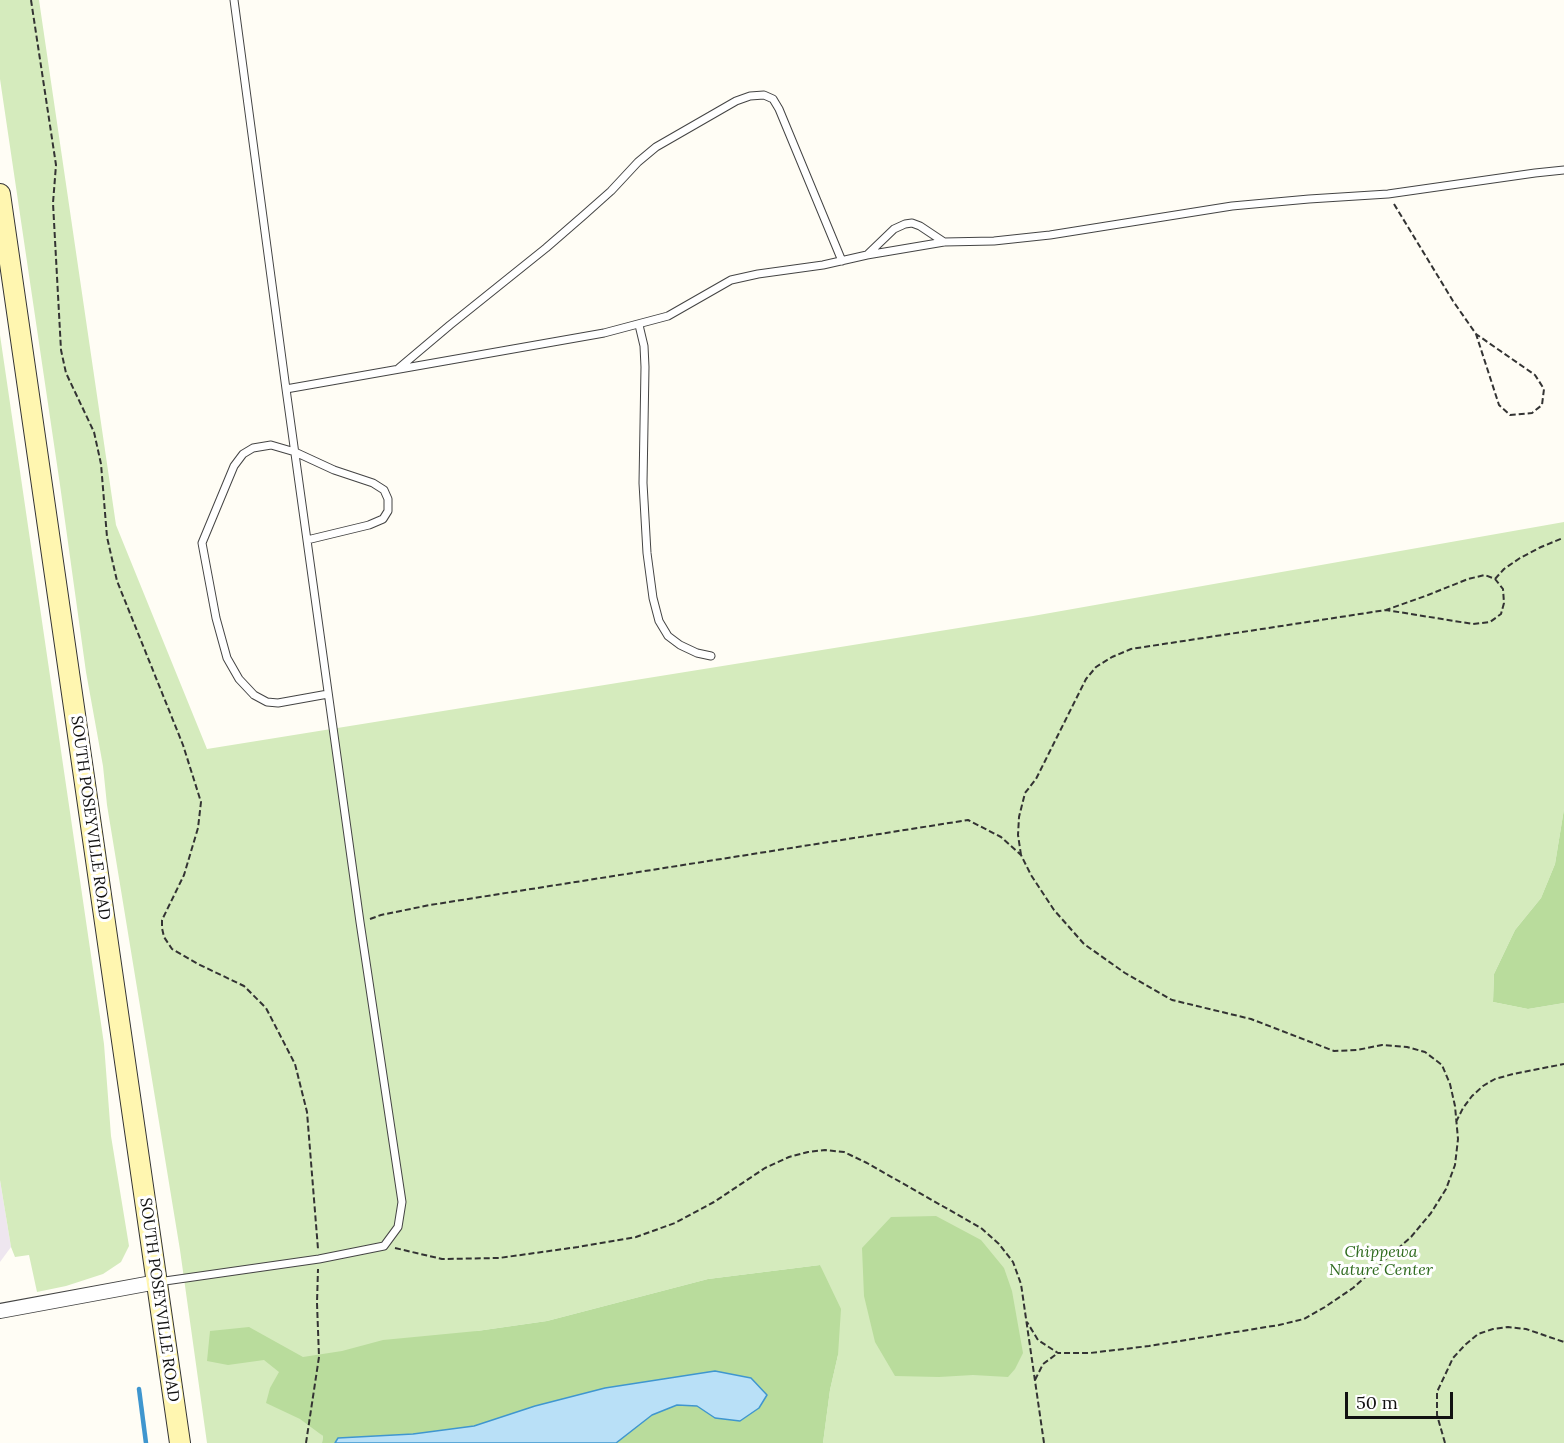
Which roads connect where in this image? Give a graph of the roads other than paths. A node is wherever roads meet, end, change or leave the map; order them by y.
1 (234, 0) edge
2 (1564, 170) edge
3 (0, 194) edge
4 (944, 243) junction
5 (867, 255) junction
6 (842, 261) junction
7 (639, 325) junction
8 (398, 370) junction
9 (286, 389) junction
10 (295, 452) junction
11 (307, 540) junction
12 (711, 656) dead end
13 (328, 694) junction
14 (157, 1282) junction
15 (0, 1311) edge
16 (180, 1443) edge

1 - 9 lane
2 - 4 lane
3 - 14 main road, SOUTH POSEYVILLE ROAD
4 - 5 lane
4 - 5 lane
5 - 6 lane
6 - 7 lane
6 - 8 lane
7 - 8 lane
7 - 12 lane
8 - 9 lane
9 - 10 lane
10 - 11 lane
10 - 11 lane
10 - 13 lane
11 - 13 lane
13 - 14 lane
14 - 15 street
14 - 16 main road, SOUTH POSEYVILLE ROAD

